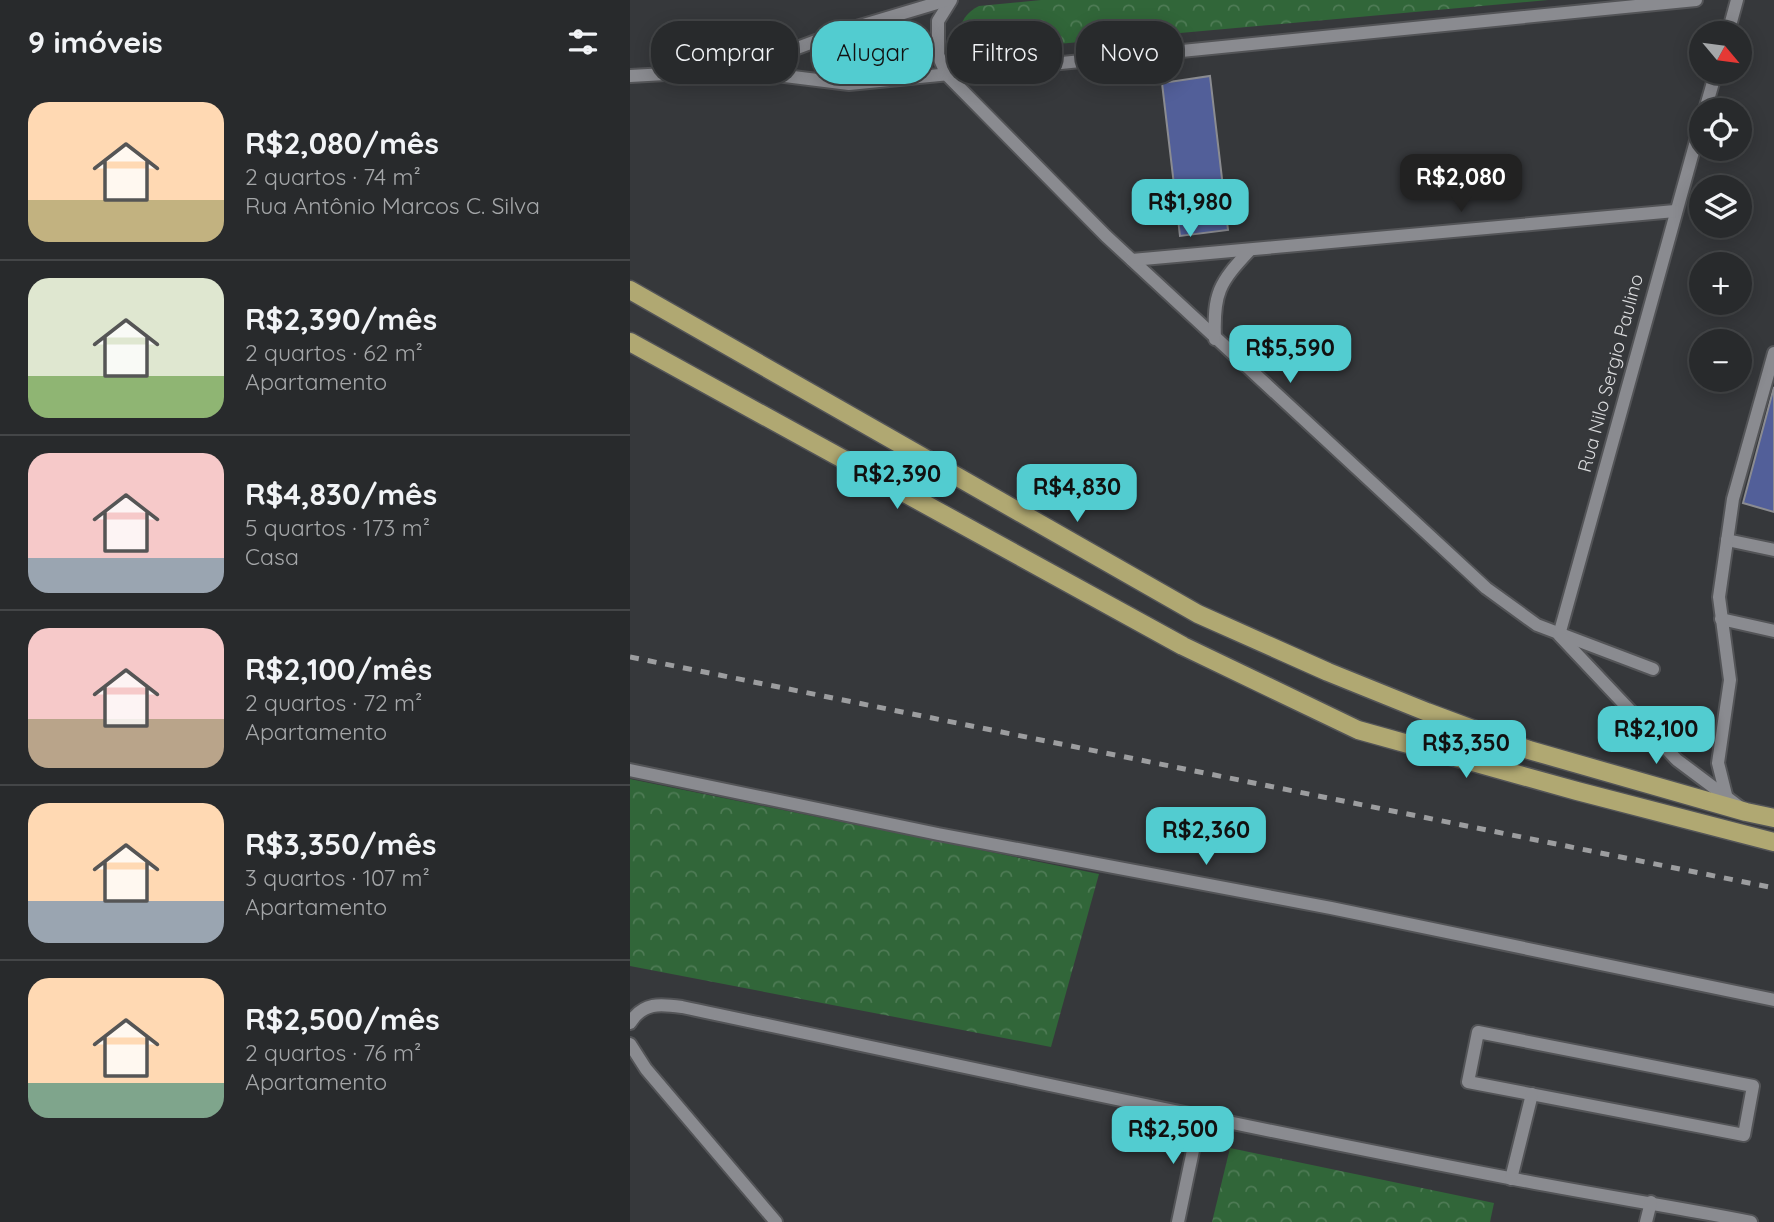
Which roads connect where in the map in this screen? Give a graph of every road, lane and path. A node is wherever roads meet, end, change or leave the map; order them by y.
1 (949, 0) edge
2 (1696, 0) edge
3 (1737, 0) edge
4 (1731, 21) edge
5 (798, 47) edge
6 (1062, 63) edge
7 (651, 75) edge
8 (947, 75) joint
9 (630, 76) edge
10 (798, 77) edge
11 (956, 84) edge
12 (1690, 161) edge
13 (1675, 211) junction
14 (1251, 250) junction
15 (1132, 260) junction
16 (630, 290) edge
17 (1215, 339) junction
18 (630, 342) edge
19 (1774, 353) edge
20 (1727, 540) junction
21 (1774, 550) edge
22 (1721, 619) junction
23 (1774, 631) edge
24 (1559, 635) junction
25 (1653, 669) dead end
26 (630, 769) edge
27 (1726, 796) junction
28 (1746, 812) junction
29 (1774, 818) edge
30 (1774, 842) edge
31 (1774, 1000) edge
32 (630, 1023) edge
33 (630, 1044) edge
34 (1532, 1094) junction
35 (1200, 1117) junction
36 (1511, 1179) junction
37 (1651, 1202) junction
38 (776, 1222) edge
39 (1178, 1222) edge
40 (1646, 1222) edge
41 (1751, 1222) edge

1 - 5 street
1 - 8 street
2 - 6 street
3 - 4 street
7 - 9 street
8 - 10 street
11 - 15 street
12 - 13 street, Rua Nilo Sergio Paulino
13 - 14 street
13 - 24 street, Rua Nilo Sergio Paulino
14 - 15 street
14 - 17 street
15 - 17 street
16 - 28 main road
17 - 24 street
18 - 30 main road
19 - 20 street
20 - 21 street
20 - 22 street
22 - 23 street
22 - 27 street
24 - 25 street
24 - 27 street
26 - 31 street
27 - 28 street
28 - 29 main road
32 - 35 street
33 - 38 street
34 - 34 street
34 - 36 street
35 - 36 street
35 - 39 street
36 - 37 street
37 - 40 street
37 - 41 street

